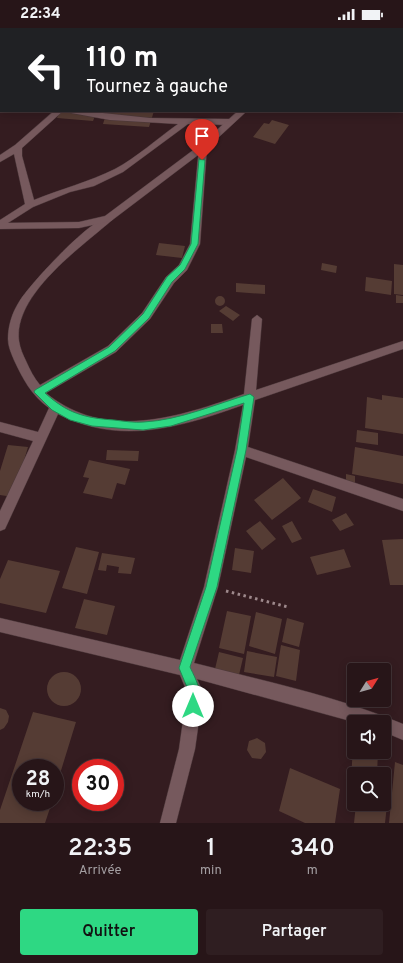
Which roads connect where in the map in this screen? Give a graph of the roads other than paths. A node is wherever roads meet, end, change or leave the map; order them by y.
1 (58, 112) edge
2 (75, 112) edge
3 (242, 112) edge
4 (187, 121) junction
5 (230, 122) junction
6 (18, 147) junction
7 (203, 147) junction
8 (0, 159) edge
9 (30, 205) junction
10 (108, 218) junction
11 (0, 226) edge
12 (258, 319) dead end
13 (403, 345) edge
14 (38, 392) junction
15 (250, 397) junction
16 (55, 408) junction
17 (0, 427) edge
18 (40, 438) junction
19 (241, 450) junction
20 (403, 505) edge
21 (0, 525) edge
22 (0, 625) edge
23 (184, 668) junction
24 (356, 715) edge
25 (391, 727) edge
26 (403, 732) edge
27 (168, 823) edge

1 - 6 street
2 - 4 street
3 - 5 street
4 - 5 street
4 - 9 street
5 - 7 street
6 - 8 street
6 - 9 street
7 - 10 street
7 - 14 street
9 - 11 street
10 - 11 street
10 - 14 street
12 - 15 street
13 - 15 street
14 - 16 street
15 - 16 street
15 - 19 street
16 - 18 street
17 - 18 street
18 - 21 street
19 - 20 street
19 - 23 street
22 - 23 street
23 - 24 street
23 - 27 street
25 - 26 street

